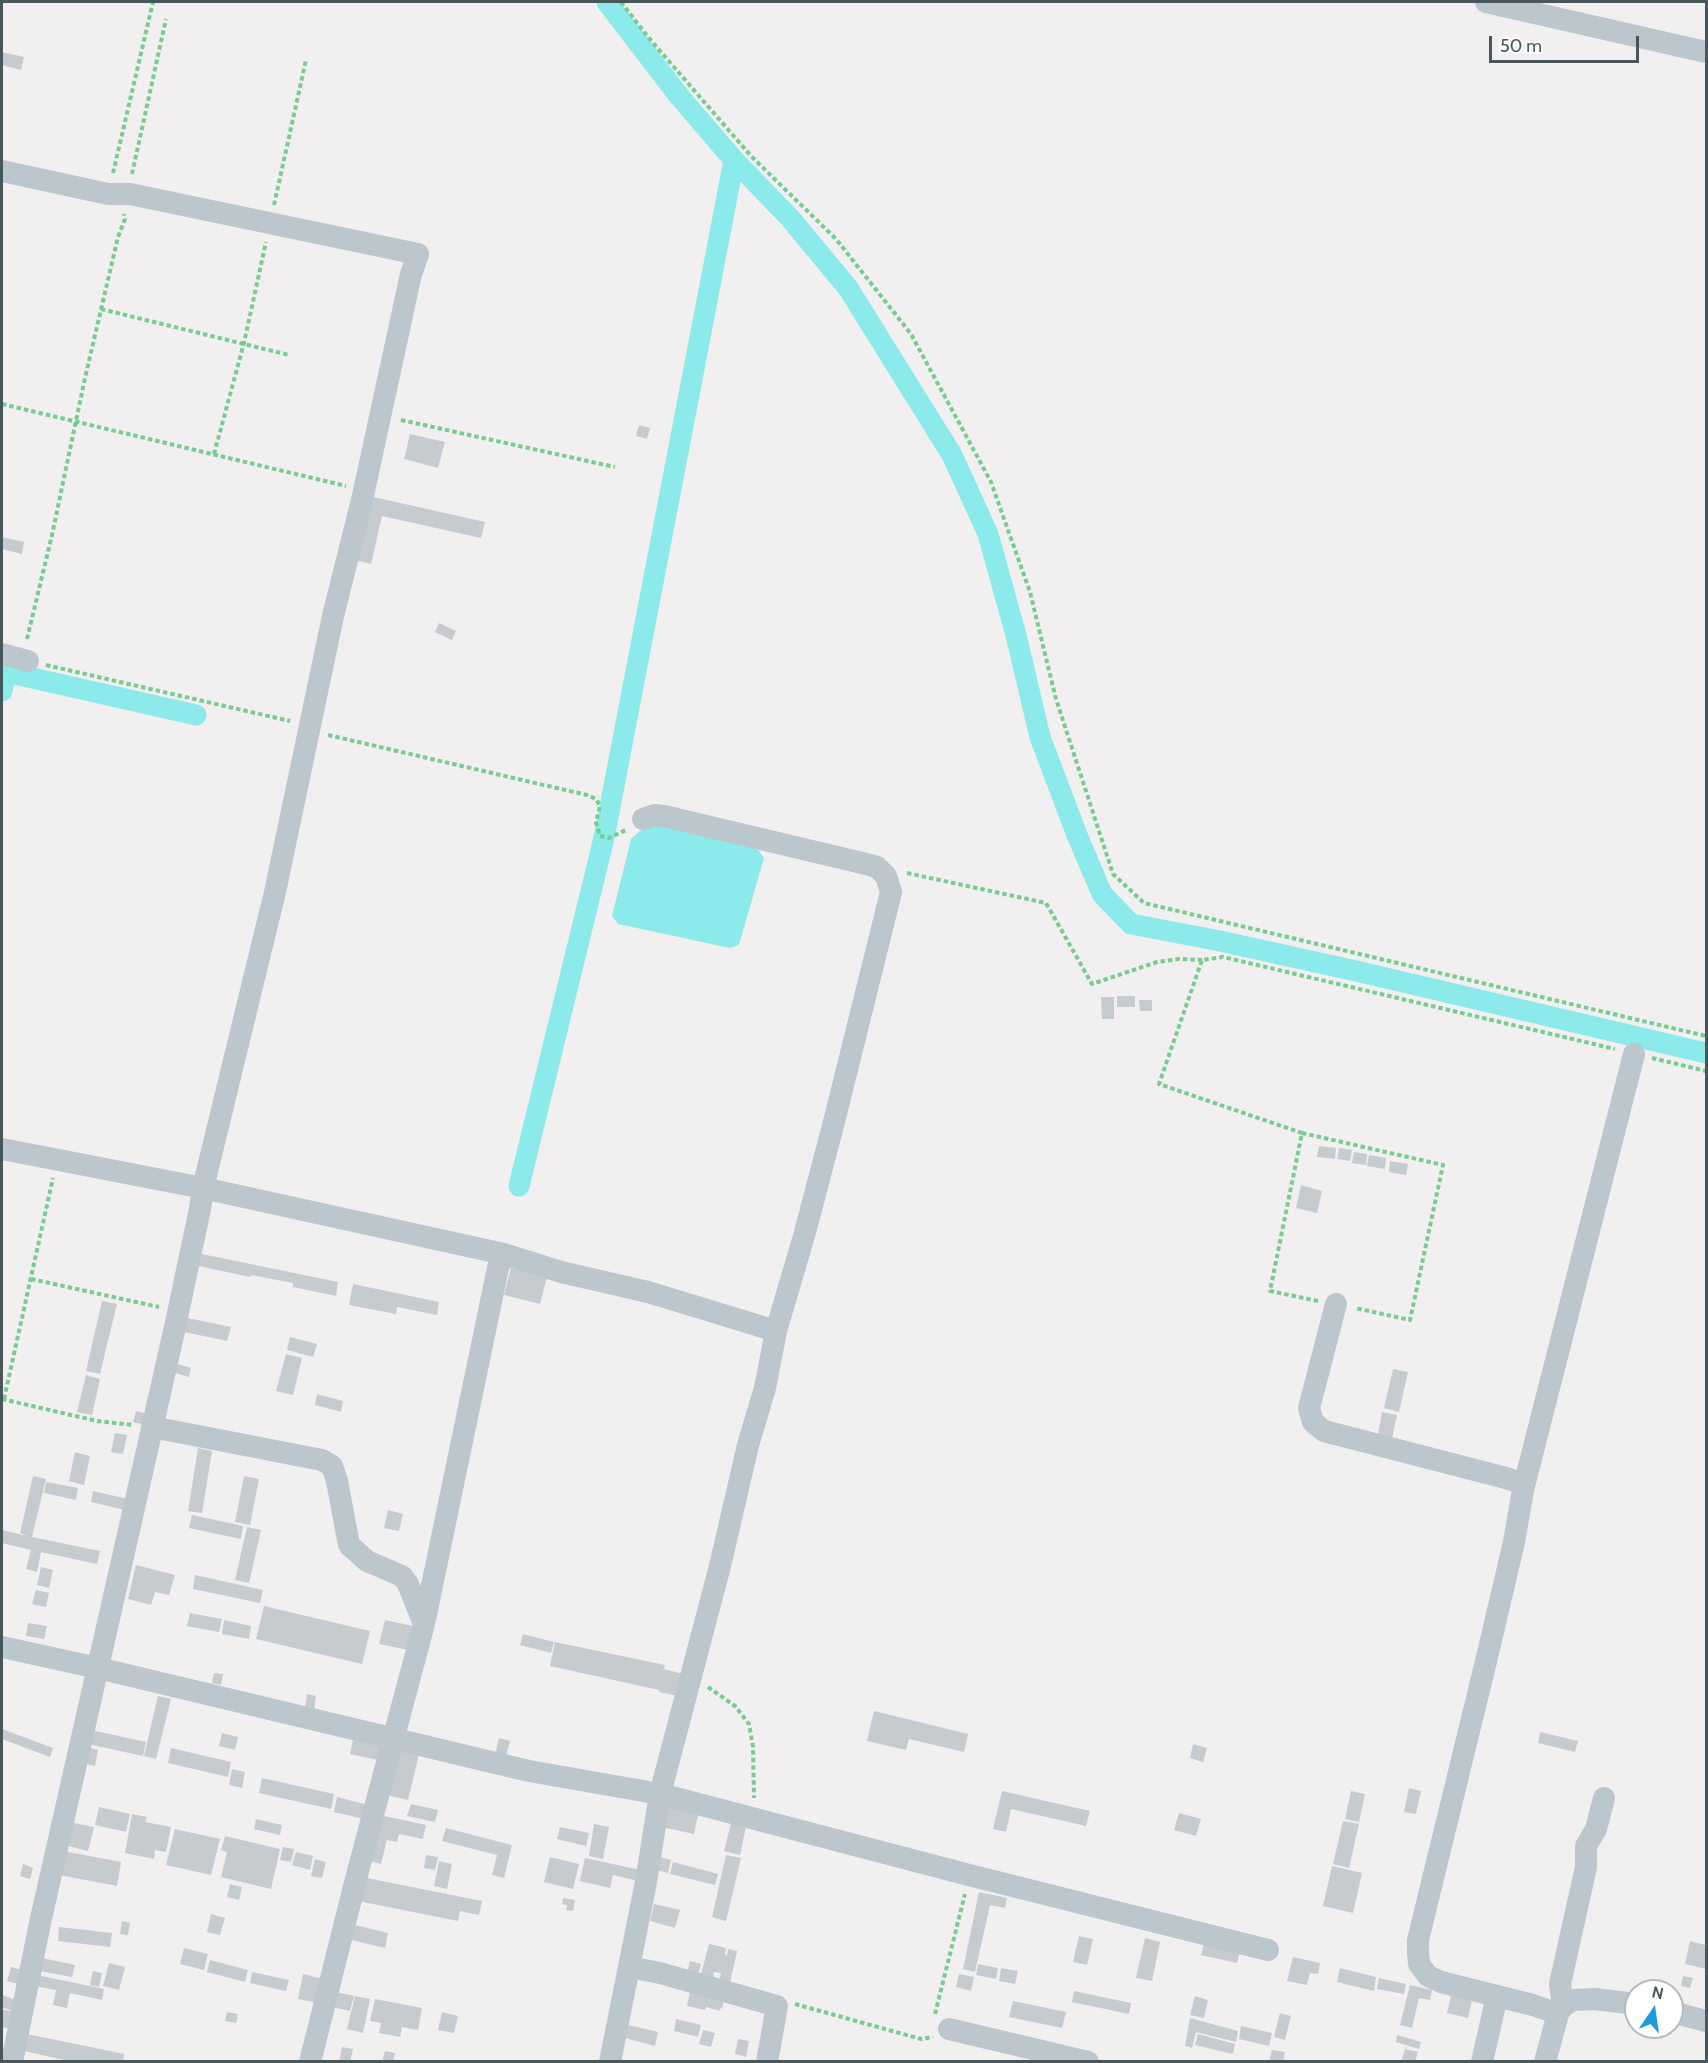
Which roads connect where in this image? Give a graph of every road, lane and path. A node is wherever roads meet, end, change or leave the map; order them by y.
1 (153, 2) edge
2 (621, 2) edge
3 (1486, 2) edge
4 (166, 19) dead end
5 (1707, 52) edge
6 (306, 60) dead end
7 (2, 171) edge
8 (115, 194) junction
9 (270, 223) junction
10 (101, 309) junction
11 (243, 343) junction
12 (289, 355) dead end
13 (2, 404) edge
14 (380, 416) junction
15 (76, 422) junction
16 (214, 454) junction
17 (615, 467) dead end
18 (364, 490) junction
19 (17, 658) edge
20 (643, 819) dead end
21 (600, 836) dead end
22 (609, 838) dead end
23 (876, 867) junction
24 (1202, 960) junction
25 (1707, 1036) edge
26 (1634, 1054) junction
27 (1707, 1071) edge
28 (1302, 1133) junction
29 (2, 1149) edge
30 (57, 1160) junction
31 (203, 1188) junction
32 (504, 1254) junction
33 (31, 1279) junction
34 (1336, 1304) junction
35 (178, 1312) junction
36 (776, 1331) junction
37 (3, 1399) edge
38 (152, 1427) junction
39 (1523, 1490) junction
40 (424, 1624) junction
41 (2, 1647) edge
42 (694, 1667) junction
43 (98, 1668) junction
44 (394, 1739) junction
45 (660, 1794) junction
46 (1605, 1798) dead end
47 (761, 1821) junction
48 (969, 1875) junction
49 (1268, 1950) dead end
50 (629, 1968) junction
51 (1497, 1996) junction
52 (1624, 2003) edge
53 (777, 2006) junction
54 (1560, 2010) junction
55 (1684, 2015) edge
56 (1707, 2021) edge
57 (937, 2027) junction
58 (12, 2061) edge
59 (310, 2061) edge
60 (610, 2061) edge
61 (767, 2061) edge
62 (1088, 2061) edge
63 (1482, 2061) edge
64 (1545, 2061) edge

1 - 8 path
2 - 25 path
3 - 5 street
4 - 8 path
6 - 9 path
7 - 8 street
8 - 9 street
8 - 10 path
9 - 11 path
9 - 14 street
10 - 11 path
10 - 15 path
11 - 12 path
11 - 16 path
13 - 15 path
14 - 17 path
14 - 18 street
15 - 16 path
15 - 19 path
16 - 18 path
18 - 31 street
20 - 23 street
21 - 22 path
23 - 24 path
23 - 36 street
24 - 26 path
24 - 28 path
26 - 27 path
26 - 39 street
28 - 34 path
28 - 34 path
29 - 30 street
30 - 31 street
30 - 33 path
31 - 32 street
31 - 35 street
32 - 36 street
32 - 40 street
33 - 35 path
33 - 37 path
34 - 39 street
35 - 38 street
36 - 42 street
37 - 38 path
38 - 40 street
38 - 43 street
39 - 51 street
40 - 44 street
41 - 43 street
42 - 45 street
42 - 47 path
43 - 44 street
43 - 58 street
44 - 45 street
44 - 59 street
45 - 47 street
45 - 50 street
46 - 54 street
47 - 48 street
48 - 49 street
48 - 57 path
50 - 53 street
50 - 60 street
51 - 54 street
51 - 63 street
52 - 54 street
53 - 57 path
53 - 61 street
54 - 64 street
55 - 56 street
57 - 62 street

